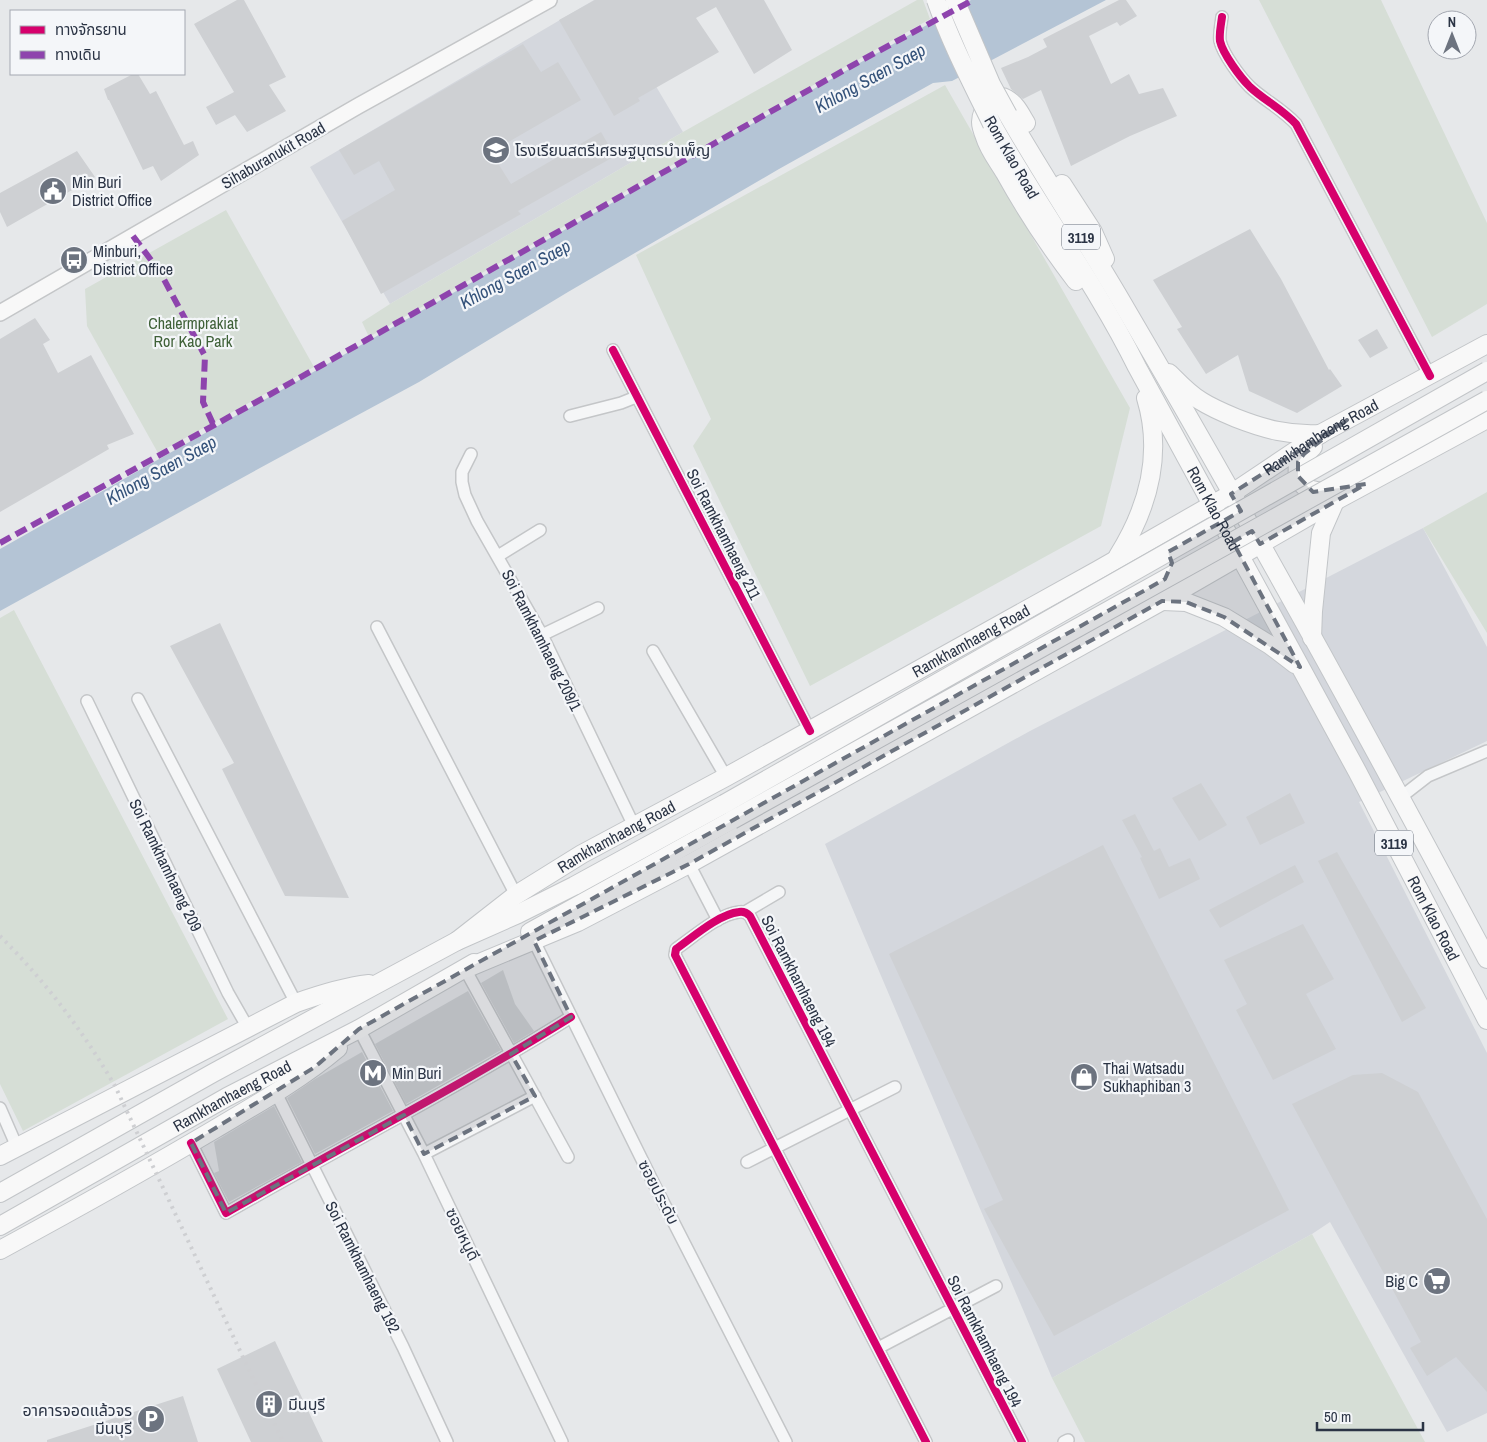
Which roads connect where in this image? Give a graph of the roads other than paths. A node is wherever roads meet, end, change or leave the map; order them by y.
1 (549, 0) edge
2 (936, 0) edge
3 (954, 0) edge
4 (1222, 17) dead end
5 (1126, 310) junction
6 (1107, 311) junction
7 (0, 313) edge
8 (1487, 344) edge
9 (613, 350) dead end
10 (1154, 359) junction
11 (1137, 366) junction
12 (1487, 371) edge
13 (1430, 376) junction
14 (636, 397) junction
15 (1487, 400) edge
16 (570, 416) dead end
17 (1346, 420) junction
18 (1487, 420) edge
19 (1322, 434) junction
20 (471, 454) dead end
21 (1366, 484) junction
22 (1231, 494) junction
23 (1335, 501) junction
24 (1212, 505) junction
25 (540, 530) dead end
26 (1260, 544) junction
27 (498, 556) junction
28 (1241, 556) junction
29 (1116, 560) junction
30 (1098, 570) junction
31 (1162, 601) junction
32 (598, 608) dead end
33 (1122, 623) junction
34 (377, 627) dead end
35 (542, 635) junction
36 (1312, 638) junction
37 (653, 651) dead end
38 (1300, 667) junction
39 (138, 699) dead end
40 (87, 701) dead end
41 (810, 731) junction
42 (1487, 751) edge
43 (726, 777) junction
44 (1401, 797) junction
45 (634, 826) junction
46 (689, 864) junction
47 (779, 892) dead end
48 (516, 895) junction
49 (745, 912) junction
50 (718, 920) junction
51 (457, 941) junction
52 (534, 941) junction
53 (1487, 959) edge
54 (465, 968) junction
55 (379, 983) junction
56 (296, 1003) junction
57 (571, 1016) junction
58 (1487, 1020) edge
59 (248, 1028) junction
60 (359, 1029) junction
61 (511, 1054) junction
62 (895, 1086) dead end
63 (276, 1093) junction
64 (535, 1096) junction
65 (850, 1109) junction
66 (1, 1114) edge
67 (404, 1115) junction
68 (192, 1143) junction
69 (17, 1146) junction
70 (775, 1148) junction
71 (424, 1154) junction
72 (0, 1156) edge
73 (568, 1157) dead end
74 (748, 1162) dead end
75 (312, 1164) junction
76 (0, 1193) edge
77 (0, 1226) edge
78 (0, 1250) edge
79 (996, 1286) dead end
80 (954, 1310) junction
81 (878, 1348) junction
82 (447, 1442) edge
83 (562, 1442) edge
84 (786, 1442) edge
85 (926, 1442) edge
86 (1022, 1442) edge

1 - 7 main road, Sihaburanukit Road
2 - 6 main road, Rom Klao Road / 3119, bridge
3 - 5 main road, Rom Klao Road / 3119, bridge
4 - 13 street
5 - 6 main road
5 - 10 main road, Rom Klao Road / 3119
6 - 11 main road, Rom Klao Road / 3119
8 - 13 main road, Ramkhamhaeng Road
9 - 14 street, Soi Ramkhamhaeng 211
10 - 19 main road
10 - 22 main road, Rom Klao Road / 3119
11 - 24 main road, Rom Klao Road / 3119
11 - 29 main road
12 - 51 main road, Ramkhamhaeng Road, bridge
13 - 17 main road, Ramkhamhaeng Road
14 - 16 street
14 - 41 street, Soi Ramkhamhaeng 211
15 - 54 main road, Ramkhamhaeng Road, bridge
17 - 19 main road, Ramkhamhaeng Road
17 - 21 main road
18 - 21 main road, Ramkhamhaeng Road
19 - 22 main road, Ramkhamhaeng Road
20 - 27 street, Soi Ramkhamhaeng 209/1
21 - 23 main road, Ramkhamhaeng Road
22 - 24 main road, Ramkhamhaeng Road
22 - 26 main road, Rom Klao Road / 3119
23 - 26 main road, Ramkhamhaeng Road
23 - 36 main road
24 - 28 main road, Rom Klao Road / 3119
24 - 29 main road, Ramkhamhaeng Road
25 - 27 street
26 - 28 main road, Ramkhamhaeng Road
26 - 36 main road, Rom Klao Road / 3119
27 - 35 street, Soi Ramkhamhaeng 209/1
28 - 31 main road, Ramkhamhaeng Road
28 - 38 main road, Rom Klao Road / 3119
29 - 30 main road, Ramkhamhaeng Road
30 - 33 main road
30 - 41 main road, Ramkhamhaeng Road
31 - 33 main road, Ramkhamhaeng Road
31 - 38 main road
32 - 35 street
33 - 46 main road, Ramkhamhaeng Road
34 - 48 street
35 - 45 street, Soi Ramkhamhaeng 209/1
36 - 44 main road, Rom Klao Road / 3119
37 - 43 street
38 - 58 main road, Rom Klao Road / 3119
39 - 56 street
40 - 59 street, Soi Ramkhamhaeng 209
41 - 43 main road, Ramkhamhaeng Road
42 - 44 street
43 - 45 main road, Ramkhamhaeng Road
44 - 53 main road, Rom Klao Road / 3119
45 - 48 main road, Ramkhamhaeng Road
46 - 50 street
46 - 52 main road, Ramkhamhaeng Road
47 - 49 street
48 - 51 main road, Ramkhamhaeng Road
49 - 50 street, Soi Ramkhamhaeng 194
49 - 65 street, Soi Ramkhamhaeng 194
50 - 70 street, Soi Ramkhamhaeng 194
51 - 55 main road, Ramkhamhaeng Road
52 - 54 main road, Ramkhamhaeng Road
52 - 57 street, ซอยประดับ
54 - 60 main road, Ramkhamhaeng Road
54 - 61 street
55 - 56 main road
55 - 76 main road, Ramkhamhaeng Road
56 - 59 main road
57 - 61 street
57 - 84 street, ซอยประดับ
59 - 69 main road
60 - 63 main road
60 - 67 street, ซอยหนูดี
60 - 77 main road, Ramkhamhaeng Road
61 - 64 street
61 - 67 street
62 - 65 street
63 - 68 main road
63 - 75 street, Soi Ramkhamhaeng 192
64 - 71 street
64 - 73 street
65 - 70 street
65 - 80 street, Soi Ramkhamhaeng 194
66 - 69 street
67 - 71 street, ซอยหนูดี
67 - 75 street
68 - 75 street
68 - 78 main road
69 - 72 main road
70 - 74 street
70 - 81 street, Soi Ramkhamhaeng 194
71 - 83 street, ซอยหนูดี
75 - 82 street, Soi Ramkhamhaeng 192
79 - 80 street
80 - 81 street
80 - 86 street, Soi Ramkhamhaeng 194
81 - 85 street, Soi Ramkhamhaeng 194

